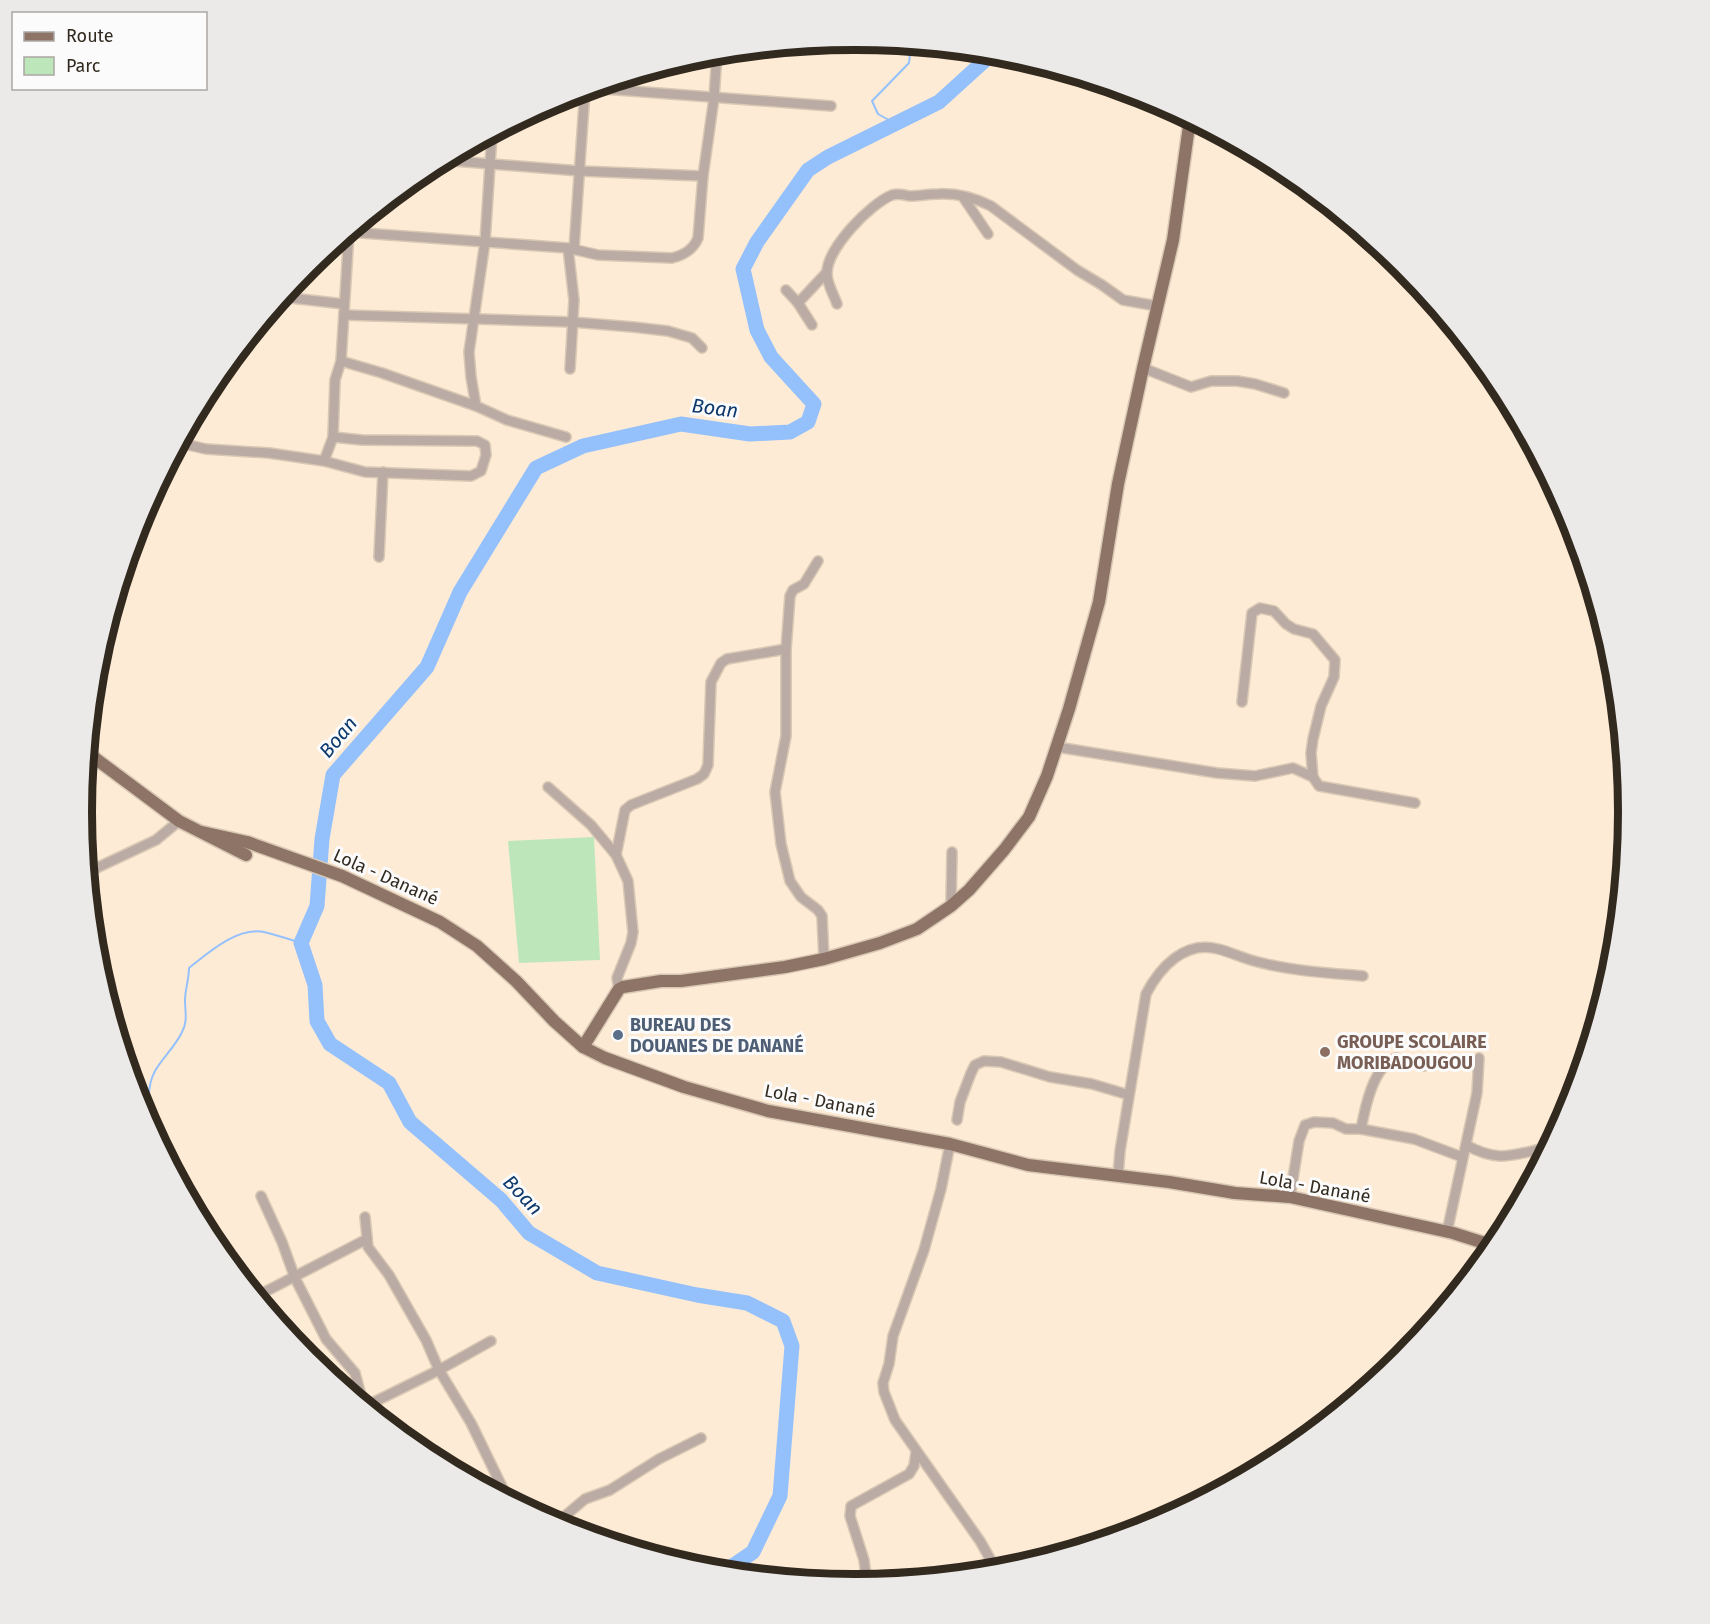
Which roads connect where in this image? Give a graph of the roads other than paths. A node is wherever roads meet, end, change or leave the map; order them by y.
1 (716, 62) edge
2 (611, 90) edge
3 (714, 98) junction
4 (584, 100) edge
5 (831, 106) dead end
6 (1189, 127) edge
7 (491, 142) edge
8 (458, 161) edge
9 (490, 164) junction
10 (580, 171) junction
11 (703, 176) junction
12 (963, 197) junction
13 (360, 233) edge
14 (987, 234) dead end
15 (485, 242) junction
16 (348, 243) edge
17 (571, 249) junction
18 (826, 272) junction
19 (786, 290) dead end
20 (292, 298) edge
21 (798, 303) junction
22 (344, 304) junction
23 (837, 304) dead end
24 (1157, 306) junction
25 (344, 315) junction
26 (474, 319) junction
27 (572, 322) junction
28 (812, 326) dead end
29 (702, 348) dead end
30 (341, 361) junction
31 (1143, 368) junction
32 (570, 369) dead end
33 (1284, 393) dead end
34 (476, 406) junction
35 (567, 436) dead end
36 (333, 437) junction
37 (188, 445) edge
38 (324, 461) junction
39 (383, 472) junction
40 (379, 557) dead end
41 (818, 561) dead end
42 (786, 649) junction
43 (1242, 702) dead end
44 (1057, 747) junction
45 (94, 758) edge
46 (1313, 777) junction
47 (548, 787) dead end
48 (1414, 803) dead end
49 (179, 821) junction
50 (202, 832) junction
51 (952, 852) dead end
52 (246, 855) dead end
53 (616, 855) junction
54 (95, 869) edge
55 (951, 906) junction
56 (824, 959) junction
57 (1363, 976) dead end
58 (619, 989) junction
59 (583, 1047) junction
60 (1479, 1058) dead end
61 (1424, 1066) dead end
62 (1129, 1095) junction
63 (957, 1120) dead end
64 (1361, 1129) junction
65 (950, 1144) junction
66 (1466, 1145) junction
67 (1539, 1150) edge
68 (1462, 1157) junction
69 (1118, 1176) junction
70 (261, 1197) dead end
71 (1290, 1197) junction
72 (365, 1217) dead end
73 (1447, 1232) junction
74 (367, 1239) junction
75 (1484, 1243) edge
76 (295, 1278) junction
77 (264, 1293) edge
78 (491, 1341) dead end
79 (439, 1370) junction
80 (361, 1392) edge
81 (372, 1402) edge
82 (701, 1438) dead end
83 (916, 1452) junction
84 (502, 1487) edge
85 (564, 1516) edge
86 (992, 1562) edge
87 (866, 1574) edge

1 - 3 street
2 - 3 street
3 - 5 street
3 - 11 street
4 - 10 street
6 - 24 main road
7 - 9 street
8 - 9 street
9 - 10 street
9 - 15 street
10 - 11 street
10 - 17 street
11 - 17 street
12 - 14 street
12 - 18 street
12 - 24 street
13 - 15 street
15 - 17 street
15 - 26 street
16 - 22 street
17 - 27 street
18 - 21 street
18 - 23 street
19 - 21 street
20 - 22 street
21 - 28 street
22 - 25 street
24 - 31 main road
25 - 26 street
25 - 30 street
26 - 27 street
26 - 34 street
27 - 29 street
27 - 32 street
30 - 34 street
30 - 36 street
31 - 33 street
31 - 44 main road
34 - 35 street
36 - 38 street
36 - 39 street
37 - 38 street
38 - 39 street
39 - 40 street
41 - 42 street
42 - 53 street
42 - 56 street
43 - 46 street
44 - 46 street
44 - 55 main road
45 - 49 main road, Lola - Danané
46 - 48 street
47 - 53 street
49 - 50 main road, Lola - Danané
49 - 54 street
50 - 52 main road, Lola - Danané
50 - 59 main road, Lola - Danané
51 - 55 street
53 - 58 street
55 - 56 main road
56 - 58 main road
57 - 62 street
58 - 59 main road
59 - 65 main road, Lola - Danané
60 - 66 street
61 - 64 street
62 - 63 street
62 - 69 street
64 - 68 street
64 - 71 street
65 - 69 main road, Lola - Danané
65 - 83 street
66 - 67 street
66 - 68 street
68 - 73 street
69 - 71 main road, Lola - Danané
70 - 76 street
71 - 73 main road, Lola - Danané
72 - 74 street
73 - 75 main road, Lola - Danané
74 - 76 street
74 - 79 street
76 - 77 street
76 - 80 street
78 - 79 street
79 - 81 street
79 - 84 street
82 - 85 street
83 - 86 street
83 - 87 street

